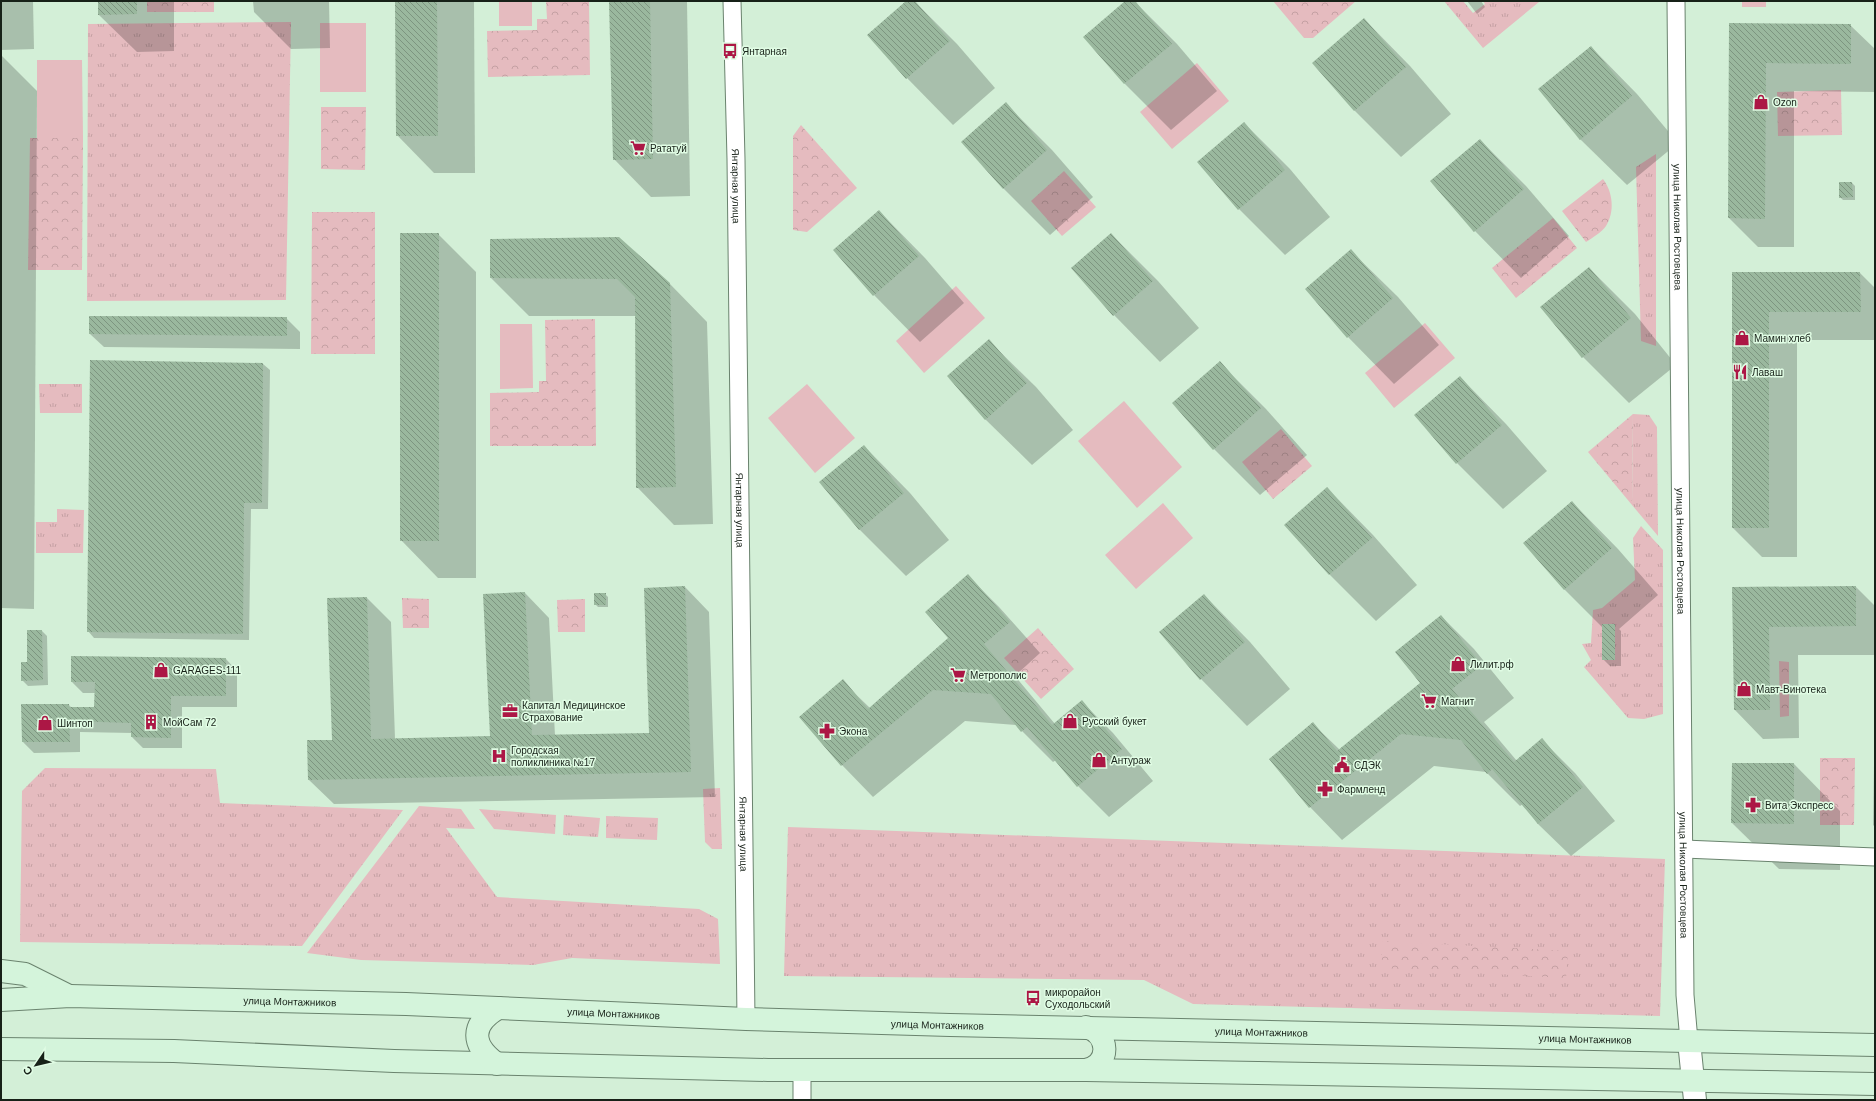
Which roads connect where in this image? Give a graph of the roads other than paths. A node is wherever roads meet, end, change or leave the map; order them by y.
1 (732, 1) edge
2 (1676, 1) edge
3 (1684, 849) junction
4 (1875, 857) edge
5 (1, 971) edge
6 (70, 996) junction
7 (1, 1000) edge
8 (498, 1008) junction
9 (746, 1019) junction
10 (1086, 1027) junction
11 (1689, 1040) junction
12 (1875, 1044) edge
13 (1, 1049) edge
14 (497, 1064) junction
15 (802, 1070) junction
16 (1086, 1070) junction
17 (1875, 1084) edge
18 (1694, 1091) edge
19 (802, 1100) edge

1 - 9 street, Янтарная улица
2 - 3 street, улица Николая Ростовцева
3 - 4 street
3 - 11 street, улица Николая Ростовцева
5 - 6 main road
6 - 7 main road, улица Монтажников
6 - 8 main road, улица Монтажников
8 - 9 main road, улица Монтажников
8 - 14 main road
9 - 10 main road, улица Монтажников
10 - 11 main road, улица Монтажников
10 - 16 main road
11 - 12 main road, улица Монтажников
11 - 18 street, улица Николая Ростовцева
13 - 14 main road
14 - 15 main road
15 - 16 main road
15 - 19 street
16 - 18 main road
17 - 18 main road

